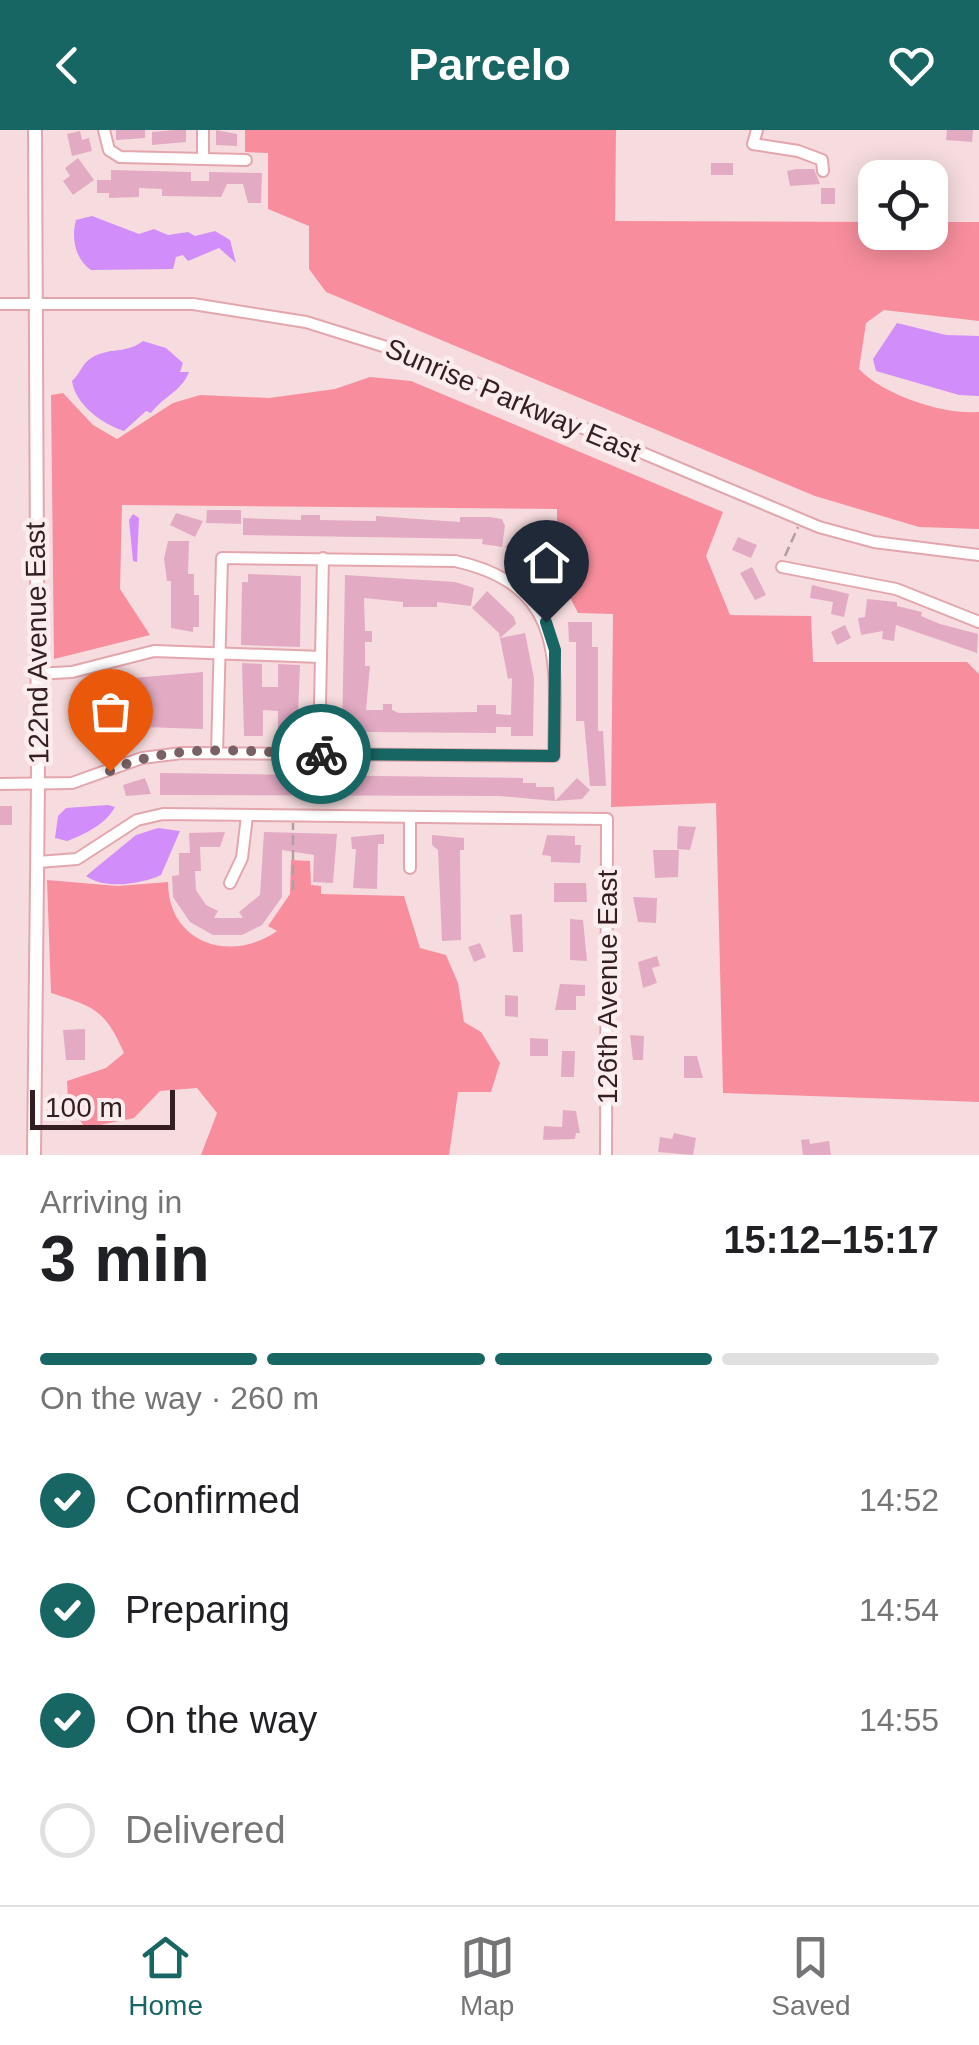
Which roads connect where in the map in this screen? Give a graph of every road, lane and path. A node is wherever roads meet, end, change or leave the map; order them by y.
1 (35, 130) edge
2 (104, 130) edge
3 (202, 130) edge
4 (757, 130) edge
5 (203, 158) junction
6 (246, 160) dead end
7 (823, 171) dead end
8 (0, 304) edge
9 (36, 304) junction
10 (794, 534) dead end
11 (979, 555) edge
12 (323, 558) junction
13 (782, 566) joint
14 (979, 622) edge
15 (219, 654) junction
16 (321, 657) junction
17 (36, 674) junction
18 (217, 753) junction
19 (319, 754) junction
20 (0, 784) edge
21 (38, 784) junction
22 (247, 816) junction
23 (294, 817) junction
24 (410, 819) junction
25 (38, 862) junction
26 (410, 868) dead end
27 (230, 884) dead end
28 (292, 890) dead end
29 (34, 1155) edge
30 (606, 1155) edge

1 - 9 main road, 122nd Avenue East
2 - 5 street
3 - 5 street
4 - 7 street
5 - 6 street
8 - 9 street, Sunrise Parkway East
9 - 11 street, Sunrise Parkway East
9 - 17 main road, 122nd Avenue East
10 - 13 path
12 - 15 street
12 - 16 street
12 - 19 street
13 - 14 street
15 - 16 street
15 - 17 street
15 - 18 street
16 - 19 street
17 - 21 main road, 122nd Avenue East
18 - 19 street
18 - 21 street
20 - 21 street
21 - 25 main road, 122nd Avenue East
22 - 23 street
22 - 25 street
22 - 27 street
23 - 24 street
23 - 28 path
24 - 26 street
24 - 30 street, 126th Avenue East
25 - 29 main road, 122nd Avenue East

